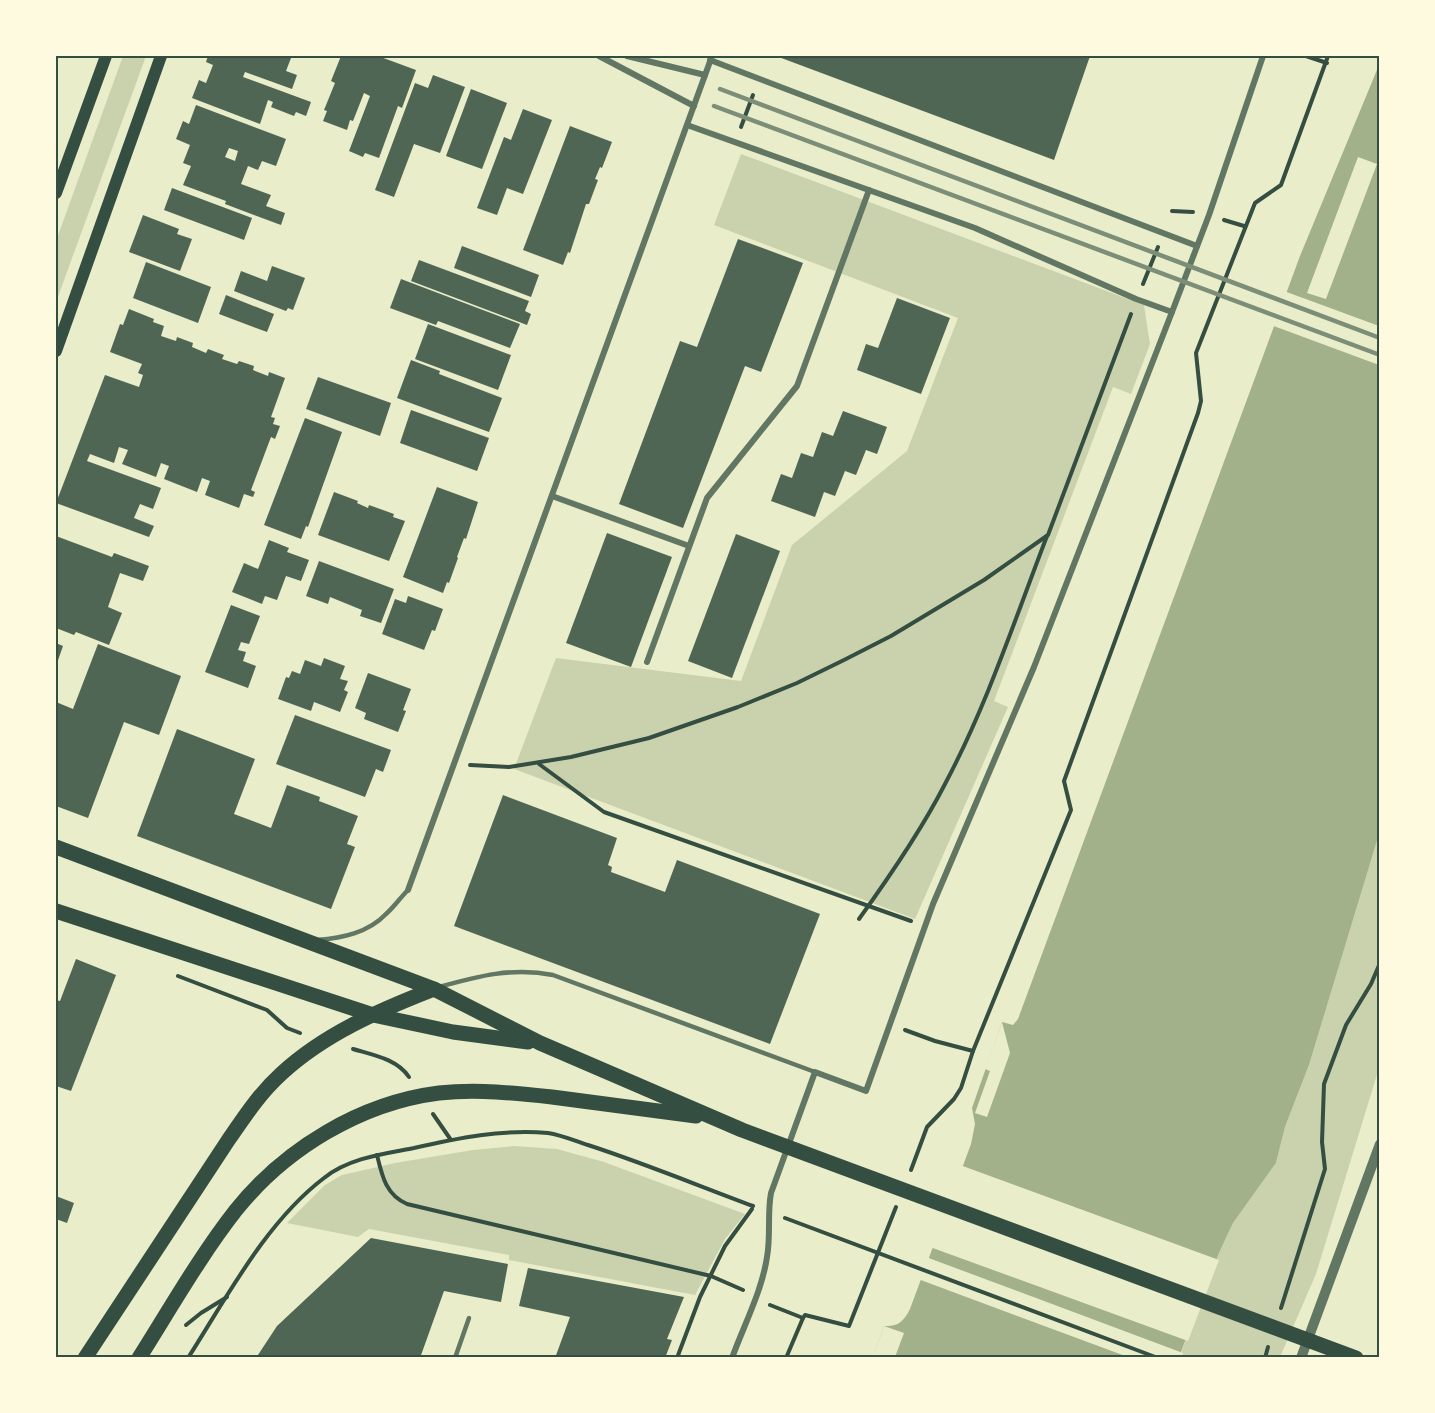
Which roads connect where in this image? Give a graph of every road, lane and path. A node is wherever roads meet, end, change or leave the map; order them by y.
1 (106, 56) edge
2 (161, 56) edge
3 (598, 56) edge
4 (627, 56) edge
5 (1263, 56) edge
6 (1306, 56) edge
7 (1328, 56) edge
8 (711, 58) edge
9 (1327, 63) junction
10 (705, 75) junction
11 (754, 92) dead end
12 (694, 106) junction
13 (687, 125) junction
14 (741, 128) dead end
15 (869, 190) junction
16 (56, 193) edge
17 (1172, 211) dead end
18 (1199, 212) dead end
19 (1221, 219) dead end
20 (1244, 226) junction
21 (1164, 233) junction
22 (1197, 246) junction
23 (1137, 299) junction
24 (1172, 312) junction
25 (56, 351) edge
26 (552, 496) junction
27 (1048, 535) junction
28 (689, 546) junction
29 (647, 662) dead end
30 (539, 764) junction
31 (454, 765) junction
32 (56, 847) edge
33 (408, 890) joint
34 (869, 906) junction
35 (56, 911) edge
36 (860, 919) dead end
37 (926, 926) junction
38 (309, 941) junction
39 (1380, 963) edge
40 (177, 976) dead end
41 (434, 989) junction
42 (373, 1015) junction
43 (891, 1024) junction
44 (287, 1028) dead end
45 (540, 1043) junction
46 (973, 1051) junction
47 (361, 1052) dead end
48 (814, 1072) junction
49 (409, 1077) dead end
50 (434, 1115) dead end
51 (717, 1119) junction
52 (450, 1140) junction
53 (1380, 1144) edge
54 (377, 1155) junction
55 (1380, 1162) edge
56 (908, 1178) dead end
57 (771, 1193) junction
58 (899, 1199) dead end
59 (754, 1206) dead end
60 (1357, 1207) junction
61 (777, 1215) dead end
62 (711, 1276) junction
63 (755, 1297) junction
64 (1280, 1312) dead end
65 (469, 1318) dead end
66 (803, 1318) junction
67 (1268, 1346) dead end
68 (1301, 1354) edge
69 (85, 1358) edge
70 (138, 1358) edge
71 (188, 1358) edge
72 (454, 1358) edge
73 (677, 1358) edge
74 (732, 1358) edge
75 (786, 1358) edge
76 (1158, 1358) edge
77 (1265, 1358) edge
78 (1356, 1358) edge

1 - 16 main road
2 - 25 main road
3 - 12 street
4 - 10 street
5 - 22 street
6 - 9 path
7 - 9 path
8 - 10 street
8 - 21 street
9 - 20 path
10 - 12 street
11 - 14 path
12 - 13 street
13 - 15 street
13 - 26 street
15 - 23 street
15 - 28 street
17 - 18 path
19 - 20 path
20 - 46 path
21 - 22 street
21 - 23 path
22 - 24 street
23 - 24 street
23 - 27 path
24 - 37 street
26 - 28 street
26 - 31 street
27 - 30 path
27 - 34 path
28 - 29 street
30 - 31 path
30 - 34 path
31 - 33 street
32 - 38 main road
33 - 38 lane
34 - 36 path
34 - 37 path
35 - 42 main road
37 - 43 street
38 - 41 main road
39 - 64 path
40 - 44 path
41 - 42 main road
41 - 45 main road
41 - 48 lane
42 - 45 main road
42 - 69 main road
43 - 46 path
43 - 48 street
45 - 51 main road
46 - 56 path
47 - 49 path
48 - 57 street
50 - 52 path
51 - 70 main road
51 - 78 main road
52 - 54 path
52 - 59 path
53 - 60 street
54 - 62 path
54 - 71 path
55 - 60 street
57 - 62 path
57 - 63 street
58 - 66 path
60 - 68 street
61 - 76 path
62 - 63 path
62 - 73 path
63 - 66 path
63 - 74 street
65 - 72 lane
66 - 75 path
67 - 77 path

